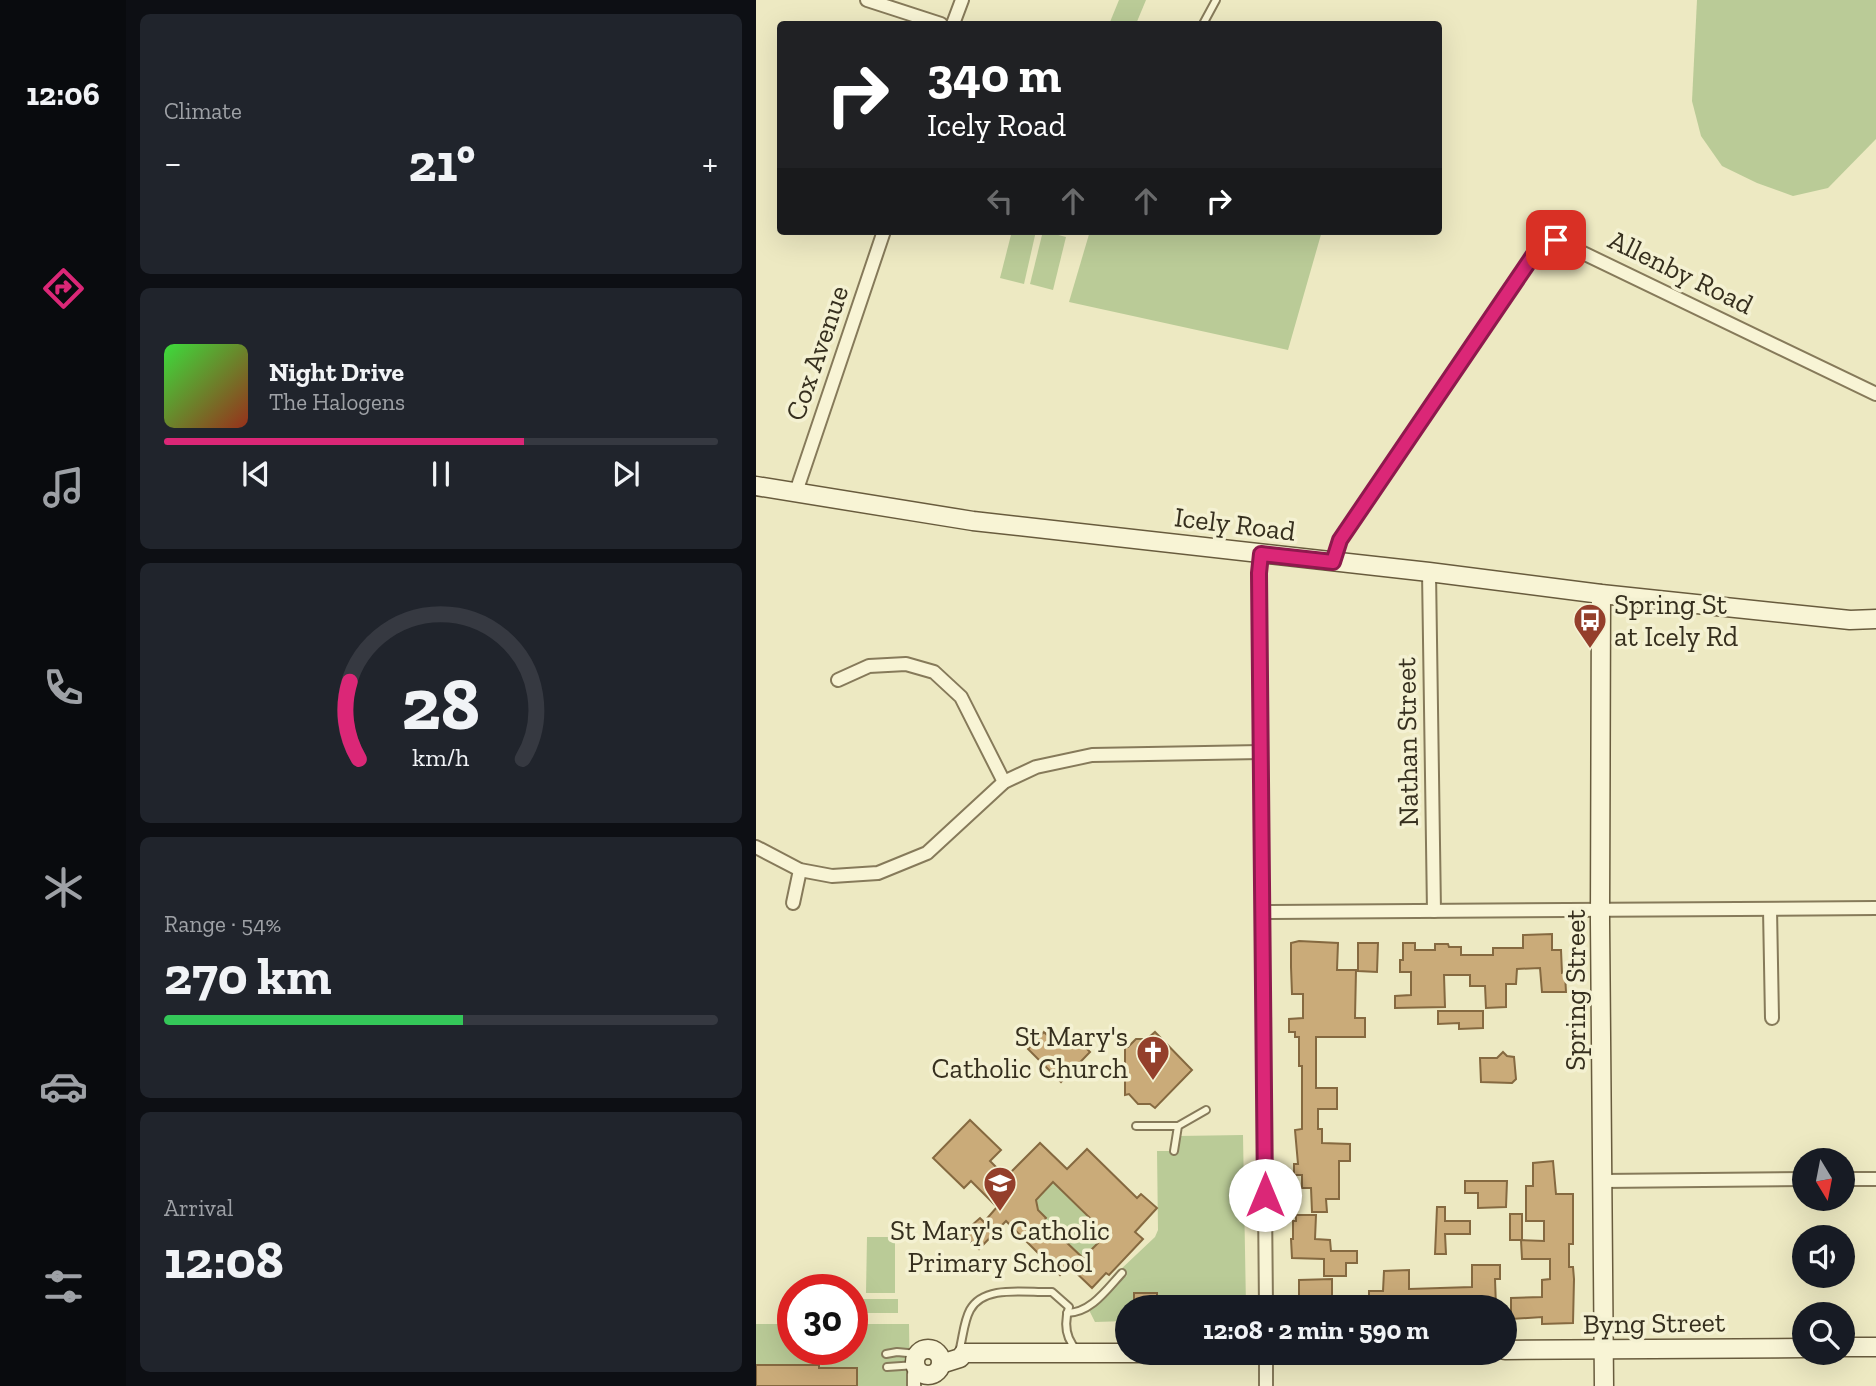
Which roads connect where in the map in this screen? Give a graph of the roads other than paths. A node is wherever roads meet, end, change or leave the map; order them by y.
1 (867, 0) edge
2 (962, 0) edge
3 (1216, 0) edge
4 (932, 21) edge
5 (954, 21) edge
6 (1205, 21) edge
7 (883, 235) edge
8 (1876, 394) edge
9 (756, 486) edge
10 (796, 492) junction
11 (1261, 554) junction
12 (1333, 562) junction
13 (1429, 572) junction
14 (1601, 594) junction
15 (1876, 619) edge
16 (838, 680) dead end
17 (1261, 752) junction
18 (1003, 782) junction
19 (756, 847) edge
20 (800, 870) junction
21 (793, 903) dead end
22 (1876, 908) edge
23 (1770, 909) junction
24 (1601, 910) junction
25 (1434, 911) junction
26 (1263, 912) junction
27 (1772, 1018) dead end
28 (1206, 1110) dead end
29 (1136, 1126) dead end
30 (1178, 1126) junction
31 (1174, 1151) dead end
32 (1792, 1179) edge
33 (1855, 1179) edge
34 (1876, 1179) edge
35 (1602, 1181) junction
36 (1122, 1273) dead end
37 (1266, 1295) edge
38 (1067, 1312) junction
39 (1855, 1347) edge
40 (1876, 1347) edge
41 (1792, 1348) edge
42 (1604, 1349) junction
43 (1517, 1350) edge
44 (962, 1351) junction
45 (1079, 1353) junction
46 (1115, 1353) edge
47 (886, 1354) dead end
48 (1266, 1365) edge
49 (887, 1367) dead end
50 (925, 1370) edge
51 (1266, 1386) edge
52 (1604, 1386) edge

1 - 4 street
2 - 5 street
3 - 6 lane
7 - 10 street, Cox Avenue
8 - 12 street, Allenby Road
9 - 10 street, Icely Road
10 - 11 street, Icely Road
11 - 12 street, Icely Road
11 - 17 street
12 - 13 street, Icely Road
13 - 14 street, Icely Road
13 - 25 street, Nathan Street
14 - 15 street, Icely Road
14 - 24 street, Spring Street
16 - 18 street
17 - 18 street
17 - 26 street
18 - 20 street
19 - 20 street
20 - 21 street
22 - 23 street
23 - 24 street
23 - 27 street
24 - 25 street
24 - 35 street, Spring Street
25 - 26 street
26 - 37 street
28 - 30 lane
29 - 30 lane
30 - 31 lane
32 - 35 street
33 - 34 street
35 - 42 street, Spring Street
36 - 38 lane
38 - 44 lane
38 - 45 lane
39 - 40 street
41 - 42 street, Byng Street
42 - 43 street, Byng Street
42 - 52 street, Spring Street
44 - 45 street
44 - 50 street
45 - 46 street
47 - 50 lane
48 - 51 street
49 - 50 lane

